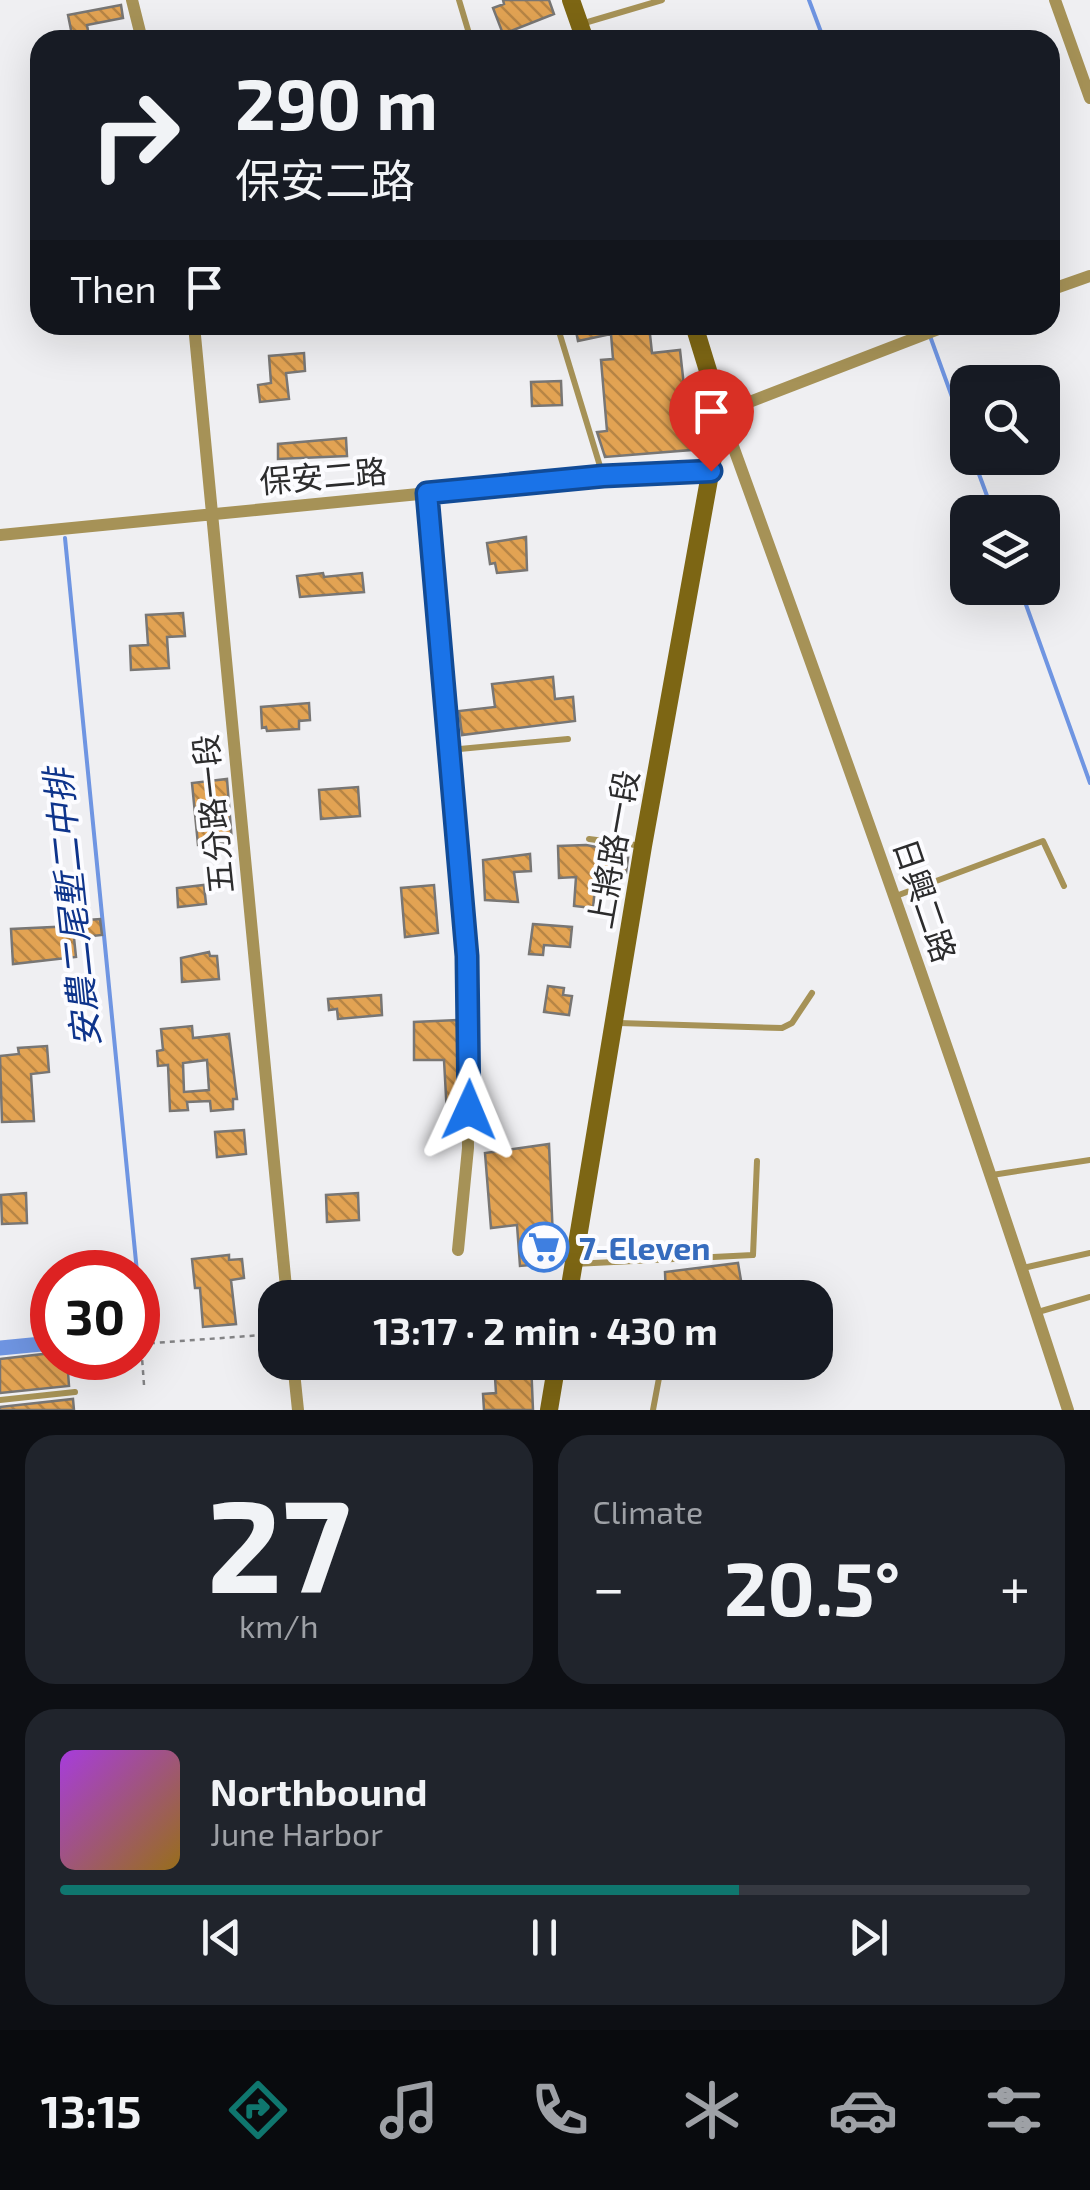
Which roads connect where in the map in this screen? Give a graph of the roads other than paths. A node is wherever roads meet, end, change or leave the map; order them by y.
1 (132, 0) edge
2 (459, 0) edge
3 (571, 0) edge
4 (662, 0) edge
5 (1056, 0) edge
6 (140, 30) edge
7 (468, 30) edge
8 (581, 30) edge
9 (587, 30) edge
10 (1090, 98) edge
11 (1090, 276) edge
12 (1060, 286) edge
13 (195, 335) edge
14 (560, 335) edge
15 (697, 335) edge
16 (902, 335) edge
17 (721, 413) junction
18 (711, 471) junction
19 (603, 476) junction
20 (427, 493) junction
21 (210, 514) junction
22 (0, 535) edge
23 (568, 739) dead end
24 (448, 750) junction
25 (589, 839) dead end
26 (642, 846) junction
27 (1064, 886) dead end
28 (896, 896) junction
29 (812, 992) dead end
30 (612, 1023) junction
31 (1090, 1160) edge
32 (758, 1161) dead end
33 (992, 1175) junction
34 (458, 1250) dead end
35 (1090, 1253) edge
36 (573, 1264) junction
37 (1022, 1268) junction
38 (285, 1280) edge
39 (571, 1280) edge
40 (1090, 1296) edge
41 (1036, 1312) junction
42 (296, 1380) edge
43 (554, 1380) edge
44 (659, 1380) edge
45 (75, 1392) dead end
46 (0, 1400) edge
47 (298, 1410) edge
48 (549, 1410) edge
49 (653, 1410) edge
50 (1068, 1410) edge

1 - 6 street
2 - 7 lane
3 - 8 main road
4 - 9 lane
5 - 10 street
11 - 12 street
13 - 21 street, 五分路一段
14 - 19 lane
15 - 17 main road
16 - 17 street
17 - 18 main road, 上將路一段
17 - 28 street, 日興二路
18 - 19 street, 保安二路
18 - 26 main road, 上將路一段
19 - 20 street, 保安二路
20 - 21 street, 保安二路
20 - 24 street
21 - 22 street, 保安二路
21 - 38 street, 五分路一段
23 - 24 lane
24 - 34 street
25 - 26 lane
26 - 30 main road, 上將路一段
27 - 28 lane
28 - 33 street, 日興二路
29 - 30 lane
30 - 36 main road, 上將路一段
31 - 33 lane
32 - 36 lane
33 - 37 street, 日興二路
35 - 37 lane
36 - 39 main road, 上將路一段
37 - 41 street, 日興二路
40 - 41 lane
41 - 50 street, 日興二路
42 - 47 street
43 - 48 main road
44 - 49 lane
45 - 46 lane

